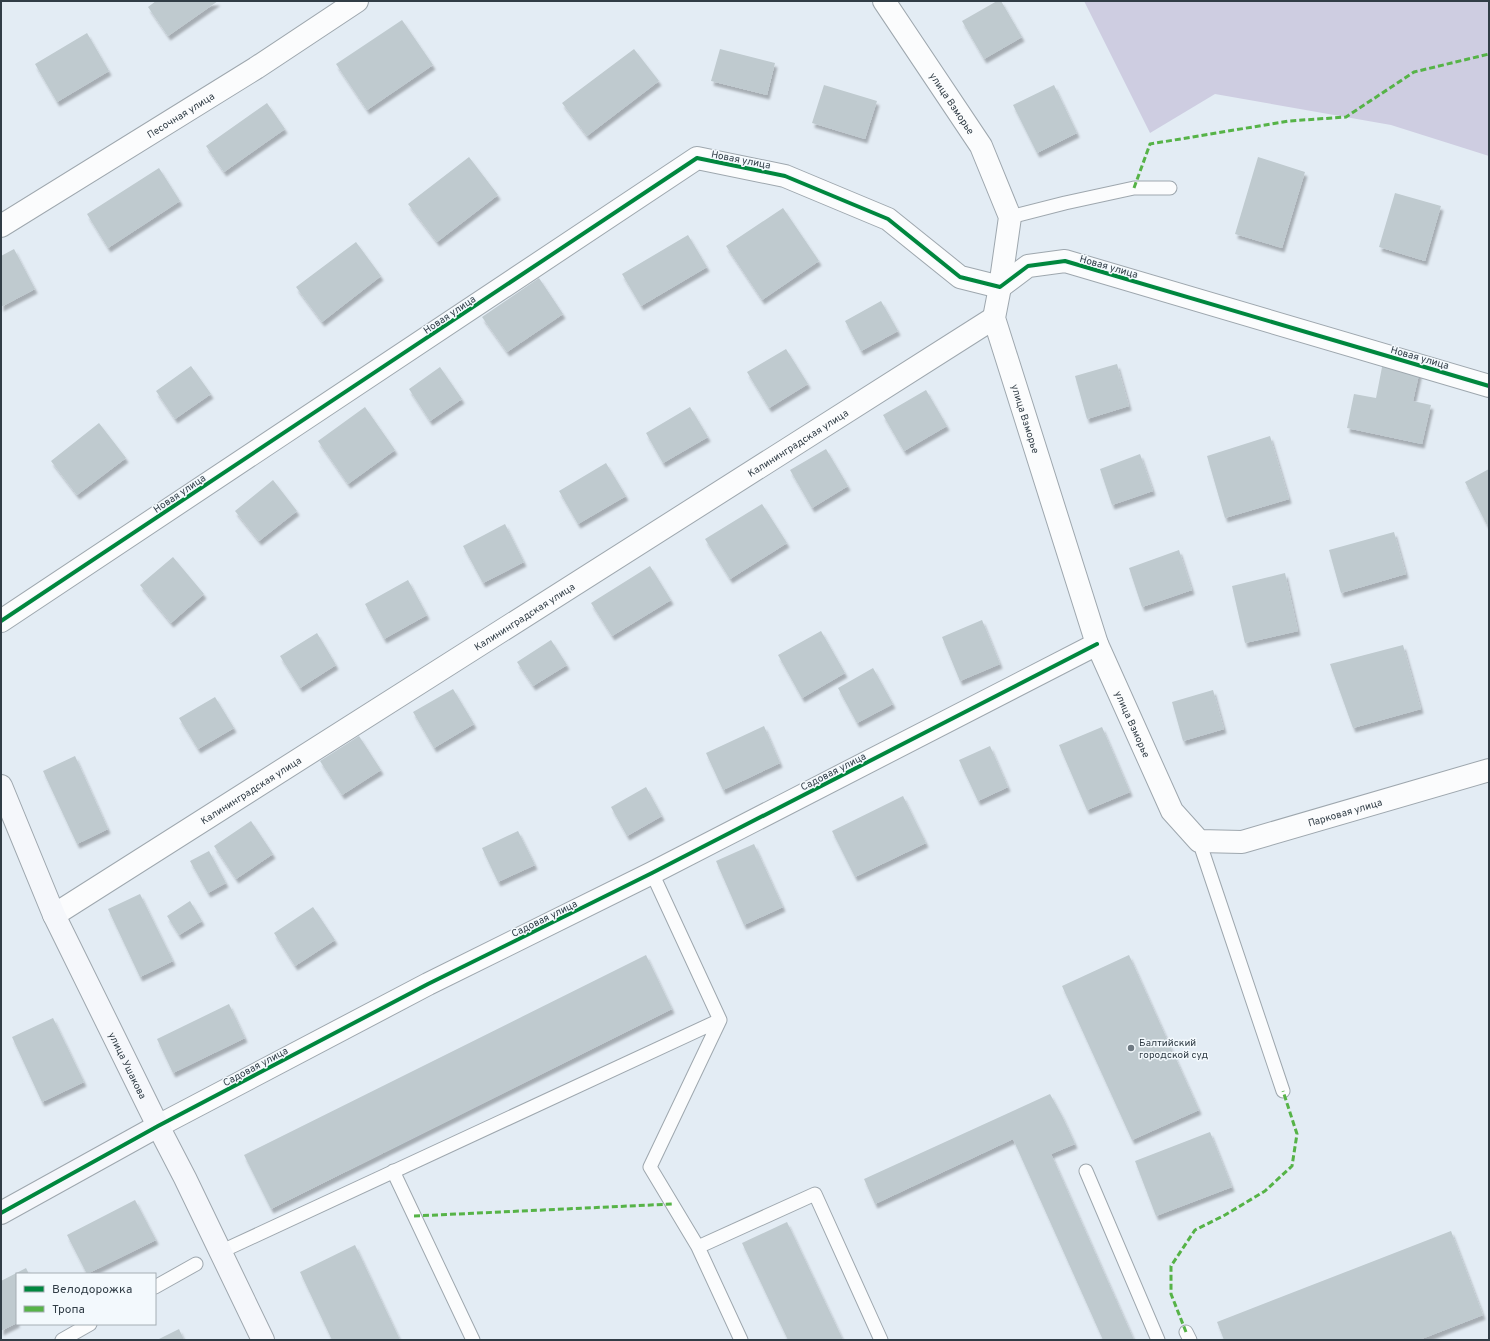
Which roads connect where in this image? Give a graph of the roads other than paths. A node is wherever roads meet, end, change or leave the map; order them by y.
1 (357, 1) edge
2 (884, 1) edge
3 (1170, 188) dead end
4 (1010, 218) junction
5 (1, 226) edge
6 (1000, 287) junction
7 (994, 318) junction
8 (1489, 386) edge
9 (1, 621) edge
10 (1097, 644) junction
11 (1489, 770) edge
12 (1, 786) edge
13 (1199, 841) junction
14 (652, 873) junction
15 (54, 915) junction
16 (720, 1020) junction
17 (1283, 1091) dead end
18 (158, 1126) junction
19 (393, 1171) junction
20 (1086, 1171) dead end
21 (1, 1212) edge
22 (698, 1247) junction
23 (220, 1252) junction
24 (196, 1264) dead end
25 (156, 1286) edge
26 (88, 1325) edge
27 (62, 1340) edge
28 (263, 1340) edge
29 (473, 1340) edge
30 (741, 1340) edge
31 (881, 1340) edge
32 (1158, 1340) edge

1 - 5 street, Песочная улица
2 - 4 street, улица Взморье
3 - 4 lane
4 - 6 street, улица Взморье
6 - 7 street, улица Взморье
6 - 8 street, Новая улица
6 - 9 street, Новая улица
7 - 10 street, улица Взморье
7 - 15 street, Калининградская улица
10 - 13 street, улица Взморье
10 - 14 street, Садовая улица
11 - 13 street, Парковая улица
12 - 15 street, улица Ушакова
13 - 17 lane
14 - 16 lane
14 - 18 street, Садовая улица
15 - 18 street, улица Ушакова
16 - 19 lane
16 - 22 lane
18 - 21 street, Садовая улица
18 - 23 street, улица Ушакова
19 - 23 lane
19 - 29 lane
20 - 32 lane
22 - 30 lane
22 - 31 lane
23 - 28 street, улица Ушакова
24 - 25 lane
26 - 27 lane

